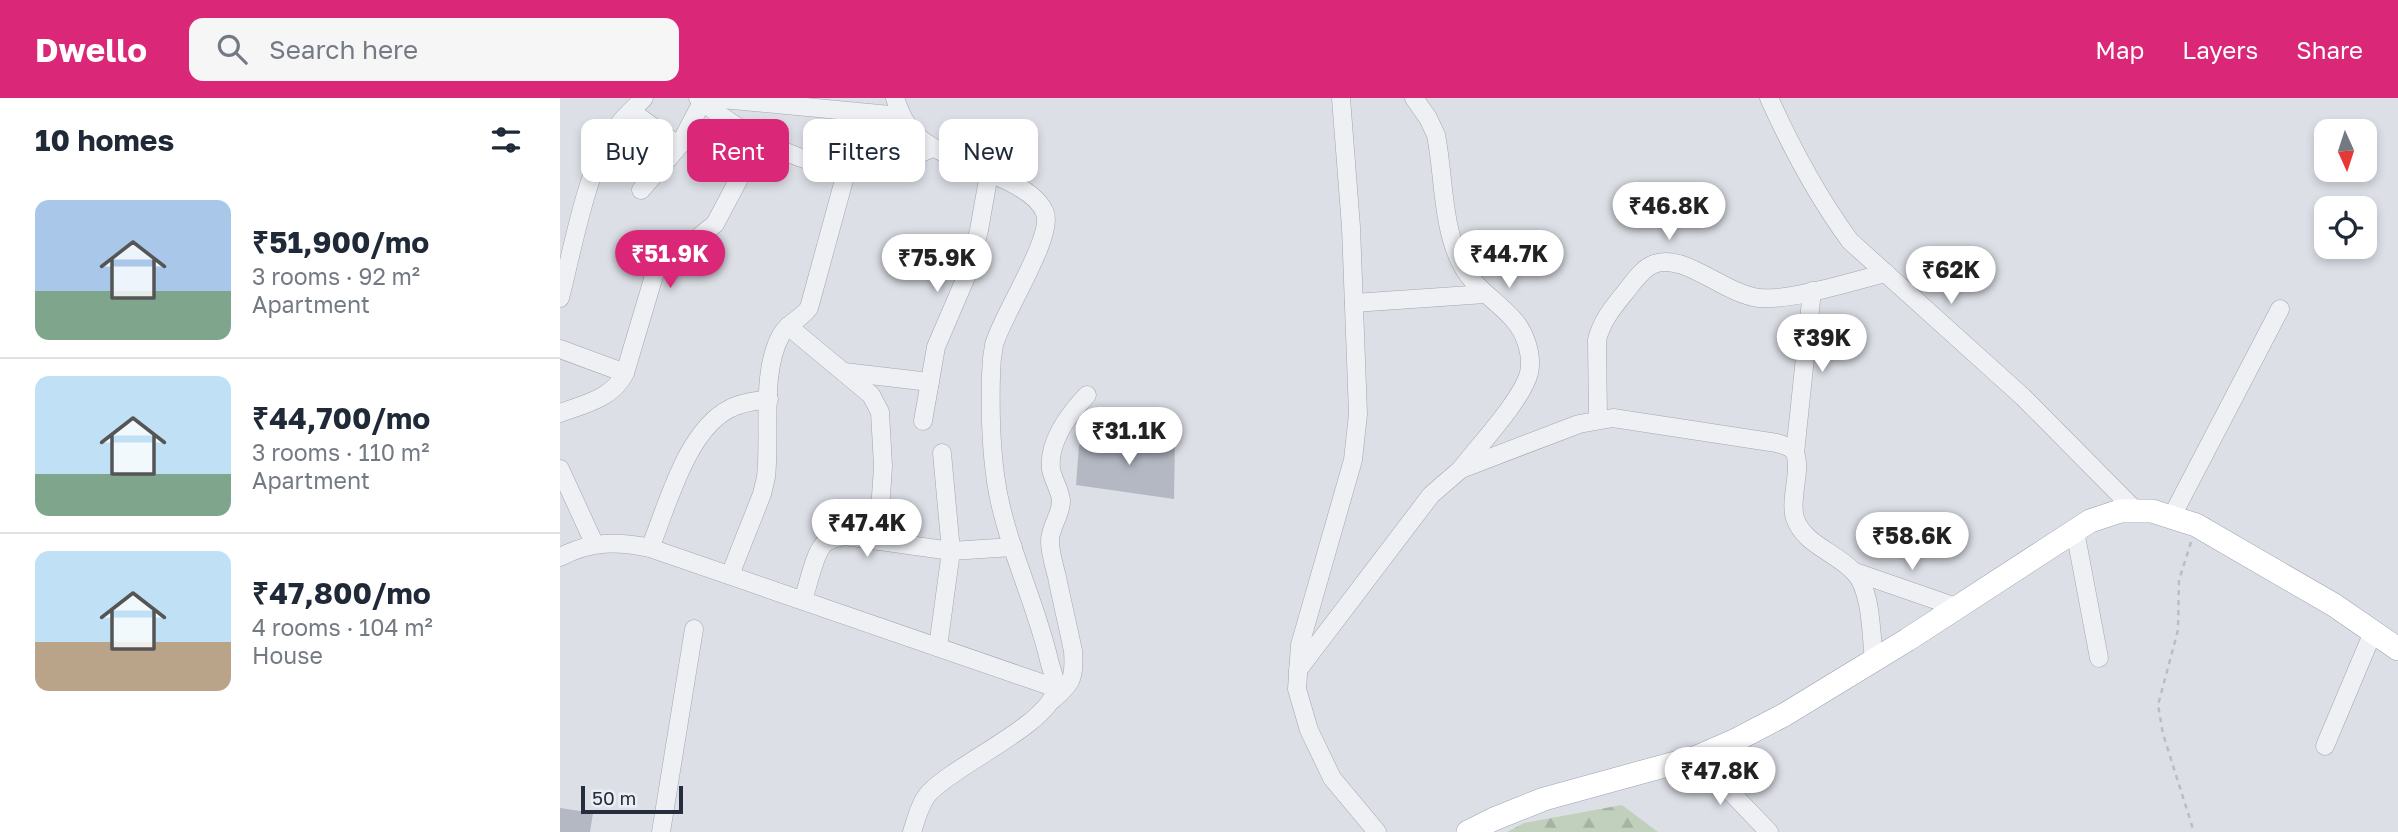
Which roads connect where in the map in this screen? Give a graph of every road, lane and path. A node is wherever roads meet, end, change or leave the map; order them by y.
1 (644, 98) edge
2 (895, 98) edge
3 (1341, 98) edge
4 (1414, 98) edge
5 (1769, 98) edge
6 (704, 99) edge
7 (631, 111) junction
8 (901, 116) junction
9 (725, 119) edge
10 (679, 146) junction
11 (932, 148) junction
12 (925, 151) edge
13 (939, 151) edge
14 (737, 182) edge
15 (843, 182) edge
16 (987, 182) edge
17 (1008, 182) edge
18 (641, 190) dead end
19 (1886, 273) junction
20 (1812, 291) junction
21 (1485, 293) junction
22 (560, 298) edge
23 (1354, 303) junction
24 (2280, 309) dead end
25 (788, 327) junction
26 (560, 349) edge
27 (844, 372) junction
28 (625, 373) junction
29 (930, 382) junction
30 (1087, 394) dead end
31 (769, 399) junction
32 (560, 413) edge
33 (1598, 419) junction
34 (923, 421) dead end
35 (942, 453) dead end
36 (1795, 453) junction
37 (560, 469) edge
38 (1461, 469) junction
39 (2136, 511) junction
40 (2171, 517) junction
41 (2196, 525) junction
42 (2075, 531) junction
43 (878, 541) junction
44 (594, 543) junction
45 (1013, 547) junction
46 (650, 548) junction
47 (951, 551) junction
48 (560, 557) edge
49 (1855, 572) junction
50 (730, 575) junction
51 (803, 600) junction
52 (1956, 607) junction
53 (694, 629) dead end
54 (2373, 632) junction
55 (938, 647) junction
56 (2398, 649) edge
57 (2099, 658) dead end
58 (1874, 660) junction
59 (1298, 670) junction
60 (1054, 695) junction
61 (2325, 746) dead end
62 (1697, 757) junction
63 (661, 832) edge
64 (912, 832) edge
65 (1377, 832) edge
66 (1468, 832) edge
67 (1769, 832) edge
68 (2194, 832) edge

1 - 7 street
2 - 8 street
3 - 23 street
4 - 21 street
5 - 19 street
6 - 8 street
6 - 9 street
6 - 10 street
7 - 10 street
7 - 22 street
8 - 11 street
10 - 18 street
11 - 12 street
11 - 13 street
14 - 28 street
15 - 25 street
16 - 29 street
17 - 45 street
19 - 20 street
19 - 39 street
20 - 33 street
20 - 36 street
21 - 23 street
21 - 38 street
23 - 59 street
24 - 40 street
25 - 27 street
25 - 31 street
26 - 28 street
27 - 29 street
27 - 43 street
28 - 32 street
29 - 34 street
30 - 60 street
31 - 46 street
31 - 50 street
33 - 36 street
33 - 38 street
35 - 47 street
36 - 49 street
37 - 44 street
38 - 59 street
39 - 40 main road
39 - 42 main road
40 - 41 main road
41 - 54 main road
41 - 68 path
42 - 52 main road
42 - 57 street
43 - 47 street
43 - 51 street
44 - 46 street
44 - 48 street
45 - 47 street
45 - 60 street
46 - 50 street
47 - 55 street
49 - 52 street
49 - 58 street
50 - 51 street
51 - 55 street
52 - 58 main road
53 - 63 street
54 - 56 main road
54 - 61 street
55 - 60 street
58 - 62 main road
59 - 65 street
60 - 64 street
62 - 66 main road
62 - 67 street

